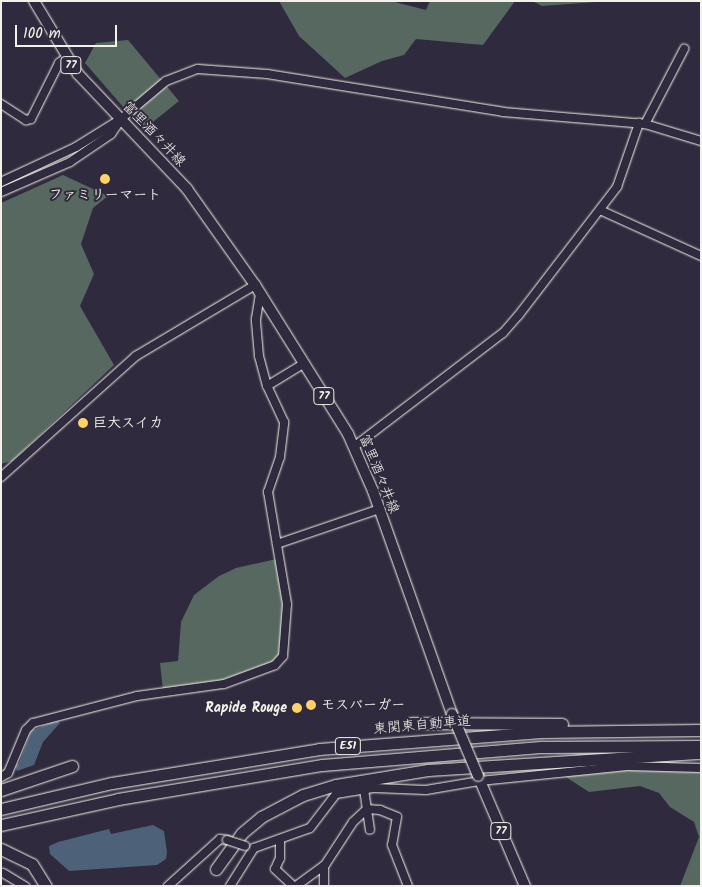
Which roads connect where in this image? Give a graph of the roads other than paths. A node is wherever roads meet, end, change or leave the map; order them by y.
1 (34, 1) edge
2 (684, 49) dead end
3 (66, 58) junction
4 (1, 104) edge
5 (121, 119) junction
6 (642, 123) junction
7 (701, 140) edge
8 (1, 182) edge
9 (1, 192) edge
10 (600, 210) junction
11 (701, 256) edge
12 (257, 289) junction
13 (303, 364) junction
14 (267, 386) junction
15 (355, 446) junction
16 (1, 477) edge
17 (380, 509) junction
18 (277, 544) junction
19 (411, 723) dead end
20 (616, 729) junction
21 (701, 730) edge
22 (701, 746) edge
23 (701, 753) edge
24 (72, 766) dead end
25 (701, 768) edge
26 (1, 777) edge
27 (479, 778) junction
28 (364, 789) junction
29 (1, 790) edge
30 (1, 809) edge
31 (367, 809) junction
32 (1, 825) edge
33 (370, 830) dead end
34 (280, 840) junction
35 (254, 848) junction
36 (1, 849) edge
37 (324, 866) junction
38 (216, 869) dead end
39 (2, 875) edge
40 (26, 886) edge
41 (46, 886) edge
42 (168, 886) edge
43 (230, 886) edge
44 (295, 886) edge
45 (324, 886) edge
46 (408, 886) edge
47 (525, 886) edge

1 - 3 main road, 富里酒々井線 / 77
2 - 6 street
3 - 4 street
3 - 5 main road, 富里酒々井線 / 77
5 - 6 street
5 - 8 street
5 - 9 street
5 - 12 main road, 富里酒々井線 / 77
6 - 7 street
6 - 10 street
10 - 11 street
10 - 15 street
12 - 13 main road, 富里酒々井線 / 77
12 - 14 street
12 - 16 street
13 - 14 street
13 - 15 main road, 富里酒々井線 / 77
14 - 18 street
15 - 17 main road, 富里酒々井線 / 77
17 - 18 street
17 - 27 main road, 富里酒々井線 / 77, bridge
18 - 26 street
19 - 20 highway
20 - 21 highway, 東関東自動車道 / E51
20 - 30 highway, 東関東自動車道 / E51
22 - 32 highway, E51
23 - 38 highway
24 - 29 highway
25 - 27 street
27 - 28 street
27 - 47 main road, 富里酒々井線 / 77
28 - 31 street
28 - 34 street
31 - 33 street
31 - 37 street
31 - 46 street
34 - 35 street
34 - 44 street
35 - 42 street, bridge
35 - 43 street
36 - 41 highway
37 - 44 street
37 - 45 street
39 - 40 street

